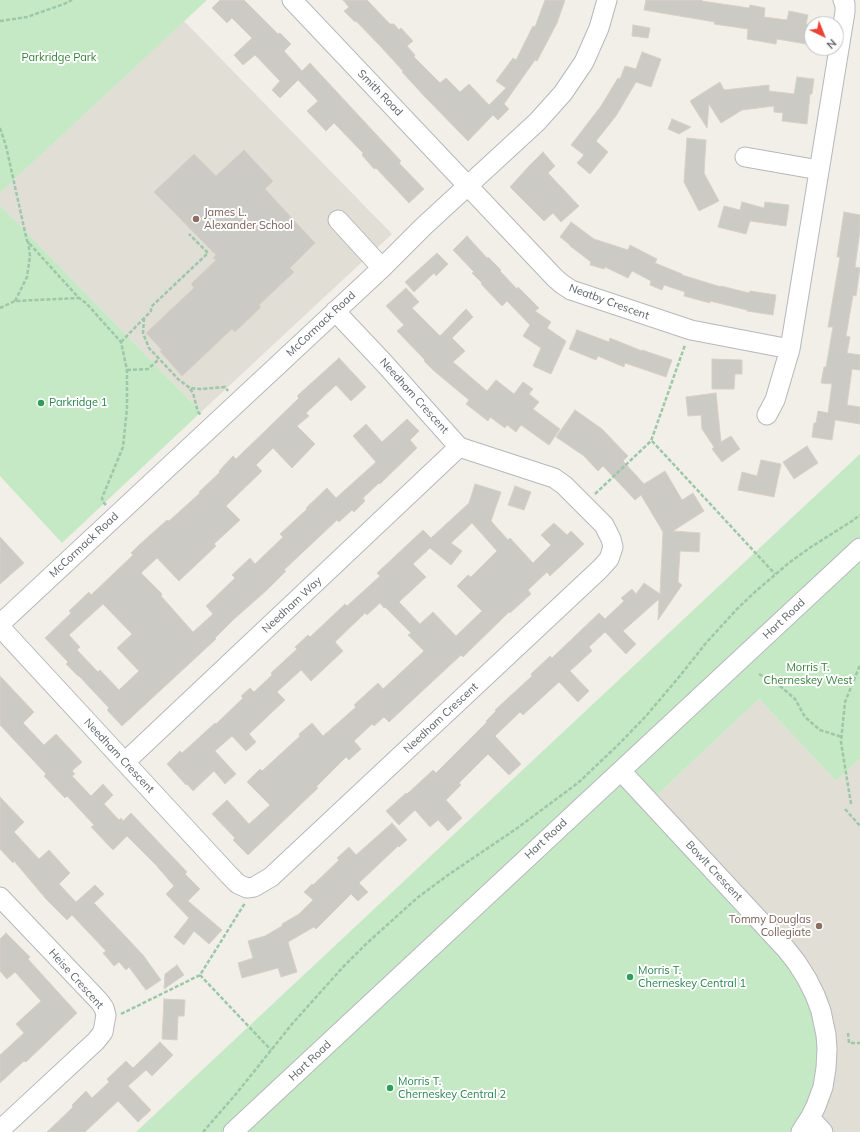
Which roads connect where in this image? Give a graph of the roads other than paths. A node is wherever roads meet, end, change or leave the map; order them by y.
1 (292, 0) edge
2 (607, 0) edge
3 (843, 0) edge
4 (745, 157) dead end
5 (820, 170) junction
6 (468, 185) junction
7 (338, 220) dead end
8 (382, 268) junction
9 (335, 311) junction
10 (790, 349) junction
11 (767, 415) dead end
12 (459, 447) junction
13 (860, 548) edge
14 (0, 624) edge
15 (0, 627) edge
16 (125, 762) junction
17 (621, 771) junction
18 (0, 897) edge
19 (806, 1125) edge
20 (0, 1130) edge
21 (234, 1132) edge
22 (823, 1132) edge

1 - 6 street, Smith Road
2 - 6 street, McCormack Road
3 - 5 street
4 - 5 street
5 - 10 street
6 - 8 street, McCormack Road
6 - 10 street, Neatby Crescent
7 - 8 street
8 - 9 street, McCormack Road
9 - 12 street, Needham Crescent
9 - 14 street, McCormack Road
10 - 11 street
12 - 16 street, Needham Way
12 - 16 street, Needham Crescent
13 - 17 street, Hart Road
15 - 16 street, Needham Crescent
17 - 19 street, Bowlt Crescent
17 - 21 street, Hart Road
18 - 20 street, Heise Crescent
19 - 22 street

